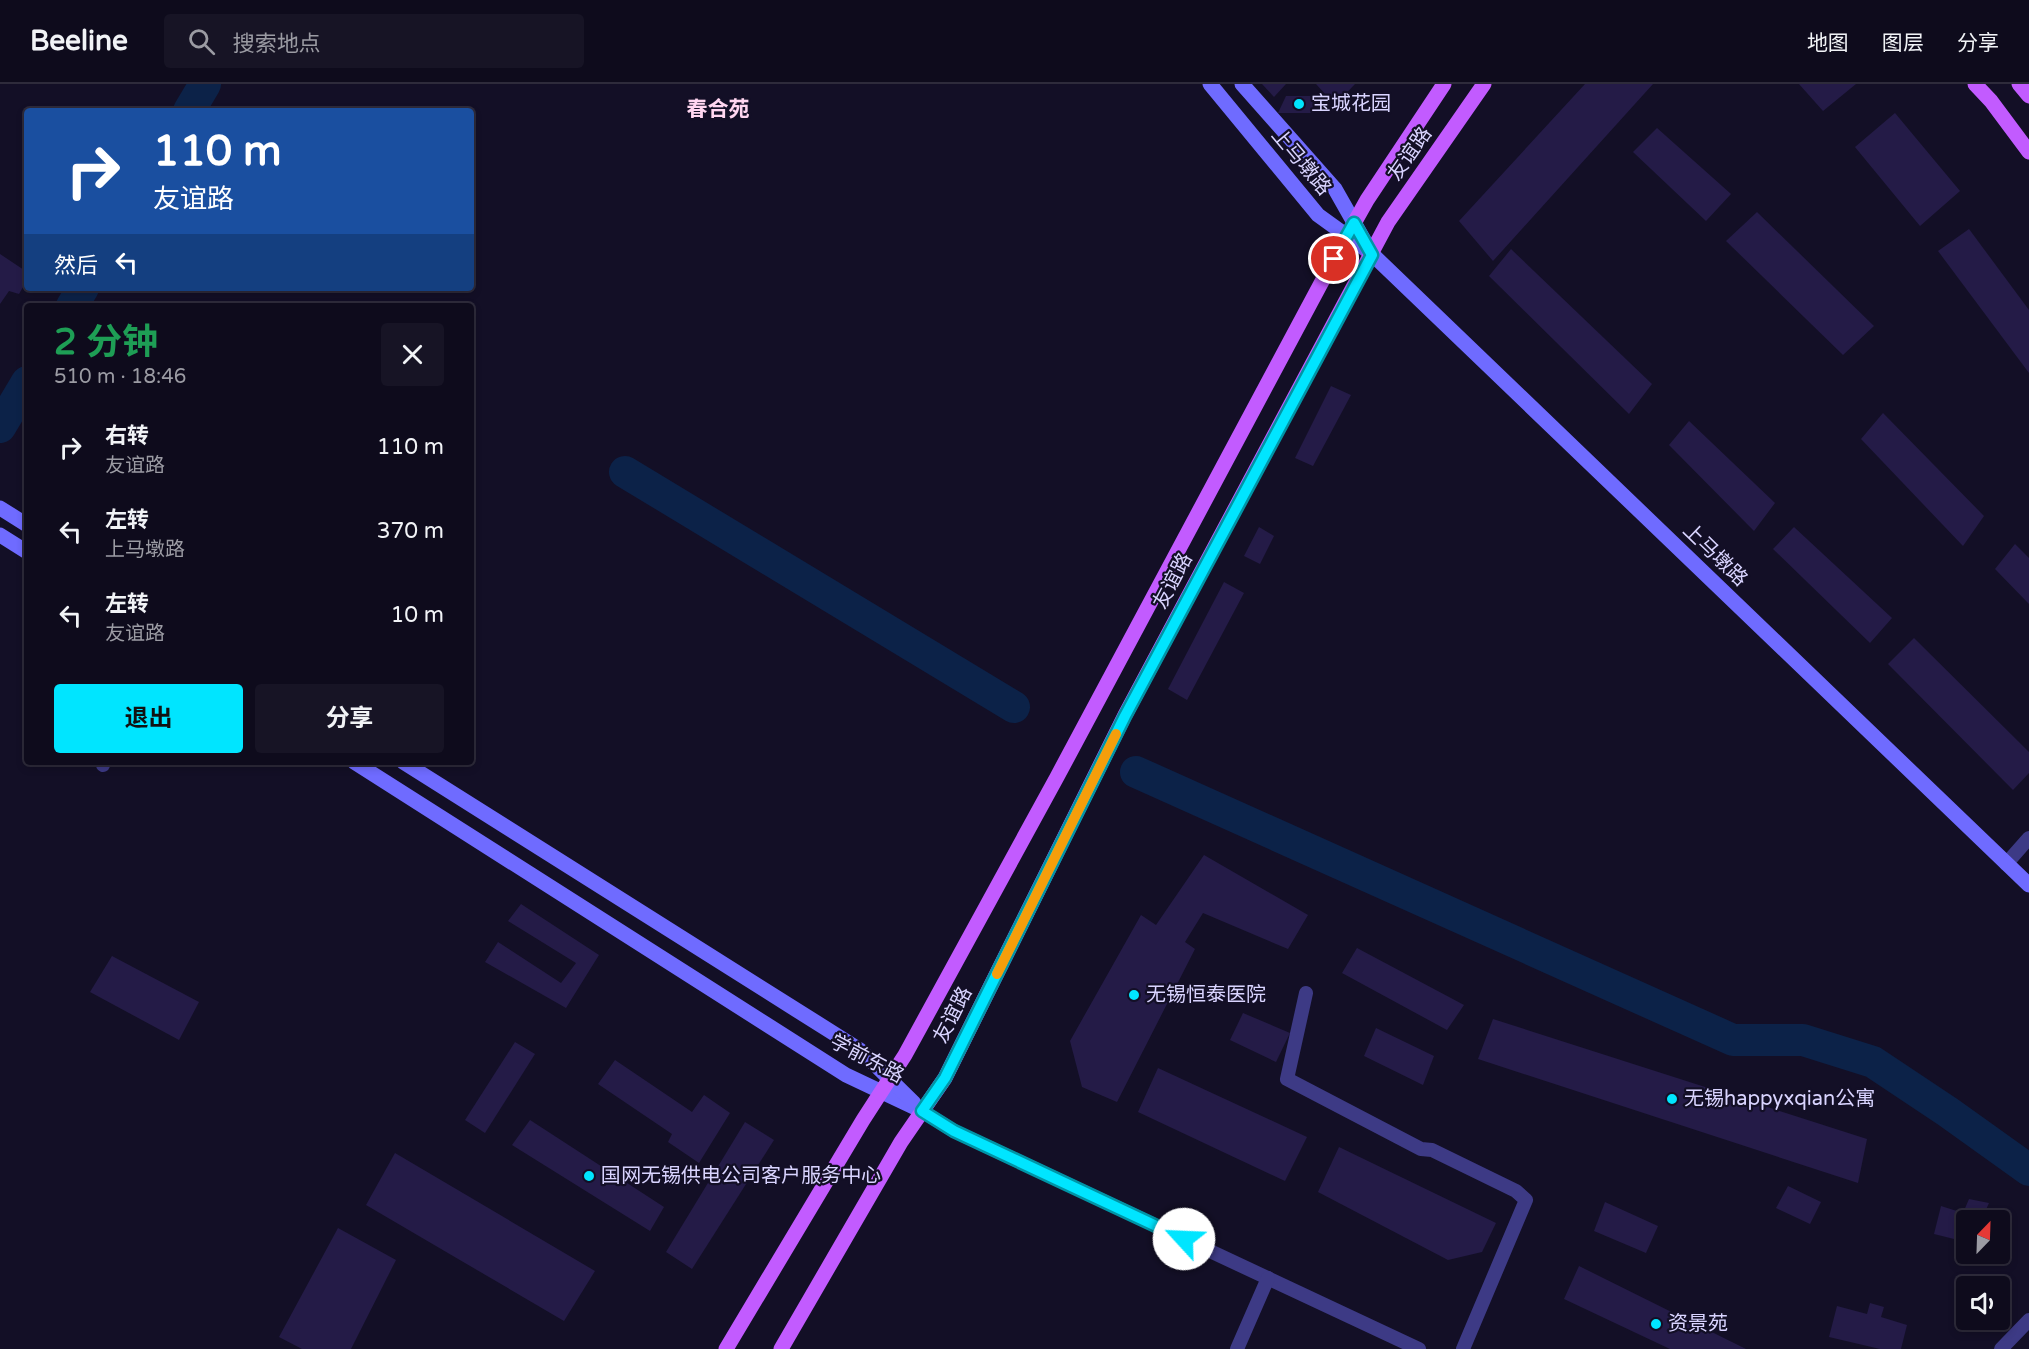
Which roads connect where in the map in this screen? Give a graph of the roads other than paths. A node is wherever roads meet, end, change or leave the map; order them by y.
1 (1210, 84) edge
2 (1242, 84) edge
3 (1444, 84) edge
4 (1484, 84) edge
5 (1975, 84) edge
6 (2019, 84) edge
7 (2029, 96) edge
8 (2029, 152) edge
9 (1350, 230) junction
10 (1372, 255) junction
11 (0, 508) edge
12 (24, 523) edge
13 (0, 535) edge
14 (24, 550) edge
15 (359, 765) edge
16 (408, 765) edge
17 (2029, 838) edge
18 (2006, 864) junction
19 (2029, 885) edge
20 (1306, 993) dead end
21 (885, 1085) junction
22 (922, 1111) junction
23 (1268, 1278) junction
24 (2029, 1320) edge
25 (726, 1349) edge
26 (781, 1349) edge
27 (1237, 1349) edge
28 (1419, 1349) edge
29 (1463, 1349) edge
30 (2001, 1349) edge

1 - 9 street, 上马墩路
2 - 9 street, 上马墩路
3 - 9 main road, 友谊路
4 - 10 main road, 友谊路
5 - 8 main road
6 - 7 main road
9 - 10 street, 上马墩路
9 - 21 main road, 友谊路
10 - 18 street, 上马墩路
10 - 22 main road, 友谊路
11 - 12 street
13 - 14 street
15 - 21 street, 学前东路
16 - 21 street, 学前东路
17 - 18 street
18 - 19 street, 上马墩路
20 - 29 street
21 - 22 street, 学前东路
21 - 25 main road, 友谊路
22 - 23 street
22 - 26 main road, 友谊路
23 - 27 street
23 - 28 street
24 - 30 street

